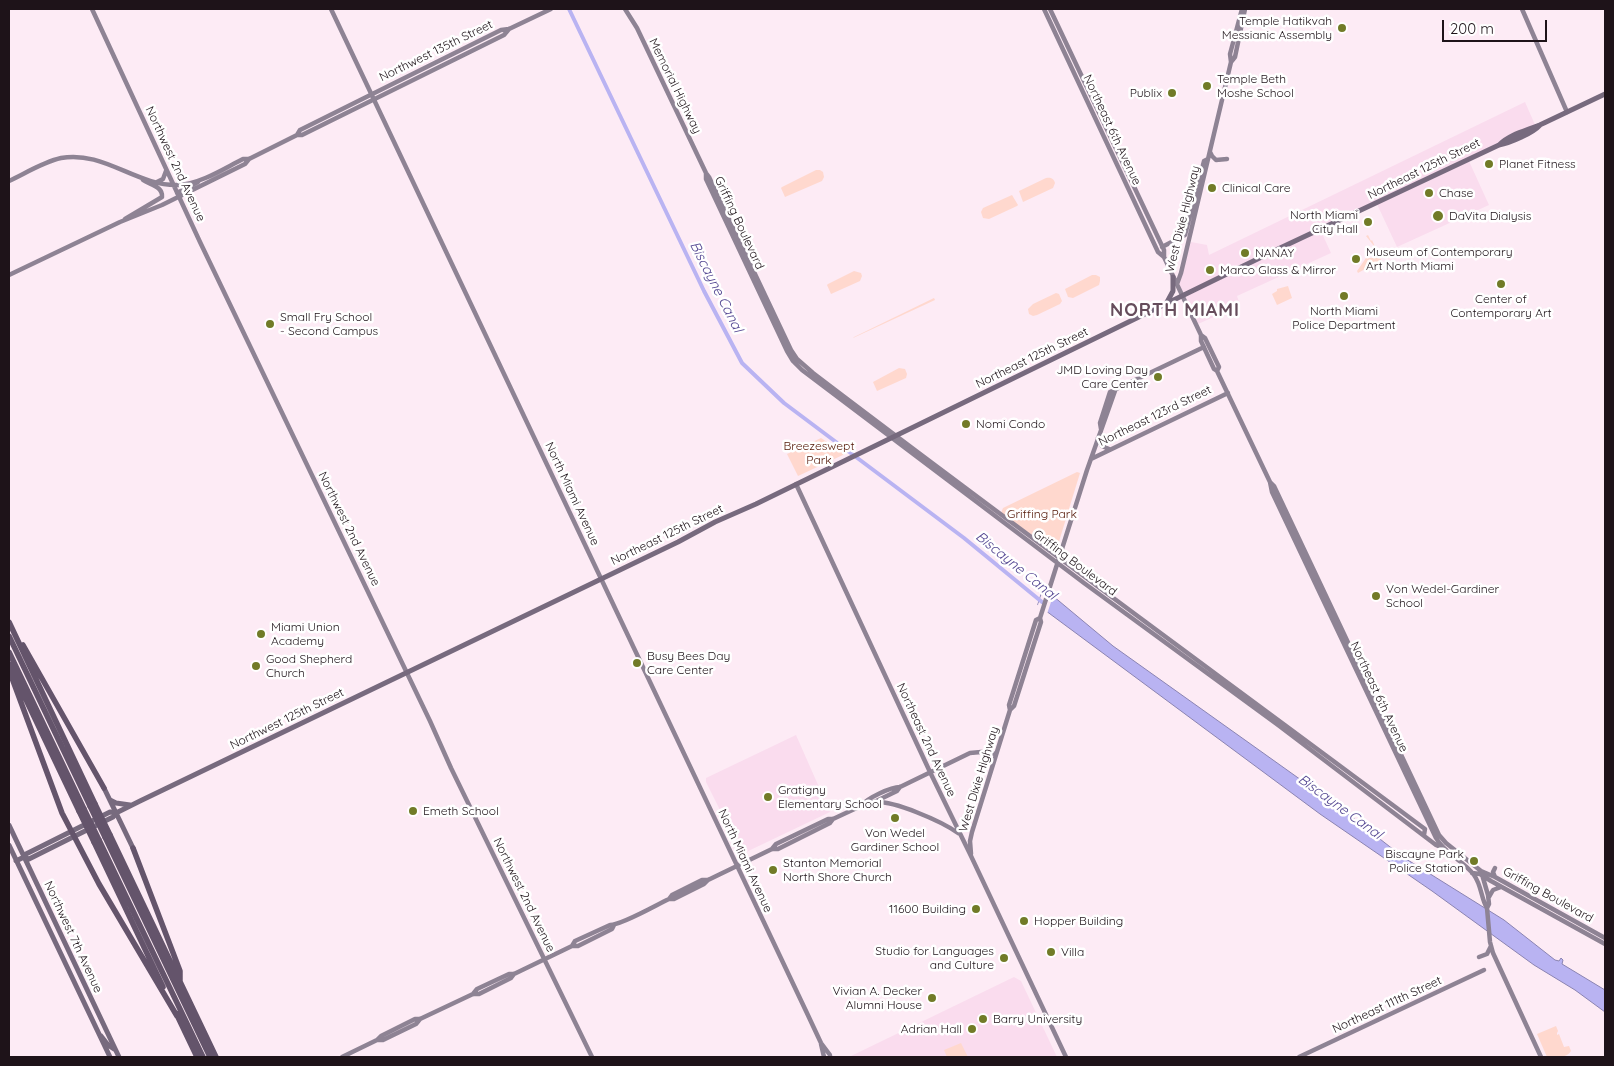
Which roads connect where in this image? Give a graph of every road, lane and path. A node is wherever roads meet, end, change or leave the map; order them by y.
1 (92, 9) edge
2 (331, 9) edge
3 (551, 9) edge
4 (625, 9) edge
5 (1044, 9) edge
6 (1050, 9) edge
7 (1244, 9) edge
8 (1522, 9) edge
9 (509, 29) junction
10 (1084, 92) junction
11 (372, 94) junction
12 (1605, 94) edge
13 (374, 100) junction
14 (1089, 103) junction
15 (1096, 105) junction
16 (342, 109) junction
17 (1567, 112) junction
18 (1100, 114) junction
19 (325, 124) junction
20 (297, 135) junction
21 (1210, 151) junction
22 (249, 158) junction
23 (1208, 159) junction
24 (1227, 159) dead end
25 (166, 171) junction
26 (706, 173) joint
27 (139, 177) junction
28 (202, 179) junction
29 (9, 181) edge
30 (155, 182) junction
31 (173, 184) junction
32 (1131, 192) junction
33 (178, 195) junction
34 (1140, 200) junction
35 (120, 222) junction
36 (1162, 248) junction
37 (1164, 257) junction
38 (9, 275) edge
39 (1173, 276) junction
40 (1177, 284) junction
41 (1183, 297) junction
42 (1166, 305) junction
43 (1201, 335) junction
44 (1204, 347) junction
45 (1217, 371) junction
46 (1116, 388) junction
47 (1228, 393) junction
48 (1101, 428) junction
49 (893, 436) junction
50 (1098, 438) junction
51 (1109, 449) junction
52 (1091, 459) junction
53 (1270, 482) junction
54 (796, 484) junction
55 (1058, 560) junction
56 (601, 578) junction
57 (9, 622) edge
58 (9, 636) edge
59 (18, 640) junction
60 (9, 652) edge
61 (9, 664) edge
62 (9, 670) edge
63 (406, 672) junction
64 (996, 754) junction
65 (930, 772) junction
66 (900, 787) junction
67 (104, 788) joint
68 (109, 799) junction
69 (873, 802) junction
70 (131, 805) junction
71 (861, 806) junction
72 (87, 807) junction
73 (116, 813) junction
74 (9, 826) edge
75 (957, 828) junction
76 (73, 833) junction
77 (972, 833) junction
78 (960, 834) junction
79 (1441, 838) joint
80 (102, 839) junction
81 (9, 845) edge
82 (133, 848) joint
83 (1443, 848) junction
84 (971, 856) junction
85 (24, 857) junction
86 (16, 861) junction
87 (737, 866) junction
88 (1495, 868) dead end
89 (1472, 873) junction
90 (1482, 874) junction
91 (1495, 877) junction
92 (1479, 884) junction
93 (1502, 887) junction
94 (1488, 899) junction
95 (1487, 908) junction
96 (39, 909) junction
97 (1548, 910) junction
98 (59, 932) junction
99 (1604, 937) edge
100 (1596, 939) junction
101 (1605, 944) edge
102 (1491, 946) junction
103 (69, 954) junction
104 (62, 957) junction
105 (1479, 957) dead end
106 (544, 959) junction
107 (1484, 970) dead end
108 (180, 984) junction
109 (177, 1016) junction
110 (98, 1032) junction
111 (821, 1043) junction
112 (115, 1049) junction
113 (108, 1055) edge
114 (832, 1056) edge
115 (114, 1057) edge
116 (119, 1057) edge
117 (196, 1057) edge
118 (203, 1057) edge
119 (210, 1057) edge
120 (216, 1057) edge
121 (342, 1057) edge
122 (592, 1057) edge
123 (824, 1057) edge
124 (1066, 1057) edge
125 (1299, 1057) edge
126 (1541, 1057) edge

1 - 25 main road, Northwest 2nd Avenue
2 - 11 main road, North Miami Avenue
3 - 9 main road
4 - 26 main road, Memorial Highway
5 - 10 main road, Northeast 6th Avenue
6 - 15 main road, Northeast 6th Avenue
7 - 21 main road, West Dixie Highway
8 - 17 main road
9 - 11 main road, Northwest 135th Street
9 - 13 main road, Northwest 135th Street
10 - 14 main road, Northeast 6th Avenue
10 - 15 main road
11 - 13 main road, North Miami Avenue
11 - 16 main road, Northwest 135th Street
12 - 17 main road, Northeast 125th Street
13 - 19 main road, Northwest 135th Street
13 - 56 main road, North Miami Avenue
14 - 18 main road
14 - 32 main road, Northeast 6th Avenue
15 - 18 main road, Northeast 6th Avenue
16 - 19 main road
16 - 20 main road, Northwest 135th Street
17 - 41 main road, Northeast 125th Street
18 - 34 main road, Northeast 6th Avenue
19 - 20 main road, Northwest 135th Street
20 - 22 main road, Northwest 135th Street
21 - 23 main road, West Dixie Highway
21 - 24 main road
22 - 28 main road, Northwest 135th Street
22 - 33 main road, Northwest 135th Street
23 - 36 main road, West Dixie Highway
23 - 40 main road, West Dixie Highway
25 - 30 main road
25 - 31 main road, Northwest 2nd Avenue
26 - 49 main road, Griffing Boulevard
27 - 29 main road
27 - 30 main road, Northwest 135th Street
27 - 35 main road
28 - 31 main road, Northwest 135th Street
28 - 33 main road
30 - 31 main road, Northwest 135th Street
31 - 33 main road, Northwest 2nd Avenue
32 - 34 main road
32 - 37 main road, Northeast 6th Avenue
33 - 35 main road, Northwest 135th Street
33 - 63 main road, Northwest 2nd Avenue
34 - 36 main road, Northeast 6th Avenue
35 - 38 main road, Northwest 135th Street
36 - 37 main road, Northeast 6th Avenue
37 - 39 main road, Northeast 6th Avenue
39 - 40 main road, Northeast 6th Avenue
39 - 42 main road
40 - 41 main road, Northeast 6th Avenue
41 - 42 main road, Northeast 125th Street
41 - 43 main road, Northeast 6th Avenue
42 - 49 main road, Northeast 125th Street
43 - 44 main road, Northeast 6th Avenue
43 - 45 main road, Northeast 6th Avenue
44 - 45 main road, Northeast 6th Avenue
44 - 46 main road
45 - 47 main road, Northeast 6th Avenue
46 - 48 main road, West Dixie Highway
46 - 48 main road, West Dixie Highway
47 - 51 main road, Northeast 123rd Street
47 - 53 main road, Northeast 6th Avenue
48 - 50 main road, West Dixie Highway
49 - 54 main road, Northeast 125th Street
49 - 55 main road, Griffing Boulevard
50 - 51 main road
50 - 52 main road, West Dixie Highway
51 - 52 main road, Northeast 123rd Street
52 - 55 main road, West Dixie Highway
53 - 79 main road, Northeast 6th Avenue
53 - 83 main road, Northeast 6th Avenue
54 - 56 main road, Northeast 125th Street
54 - 65 main road, Northeast 2nd Avenue
55 - 64 main road, West Dixie Highway
55 - 83 main road, Griffing Boulevard
56 - 63 main road, Northwest 125th Street
56 - 87 main road, North Miami Avenue
57 - 59 highway
58 - 72 highway
59 - 67 highway
59 - 72 highway
60 - 72 highway
61 - 72 highway
62 - 76 highway
63 - 70 main road, Northwest 125th Street
63 - 106 main road, Northwest 2nd Avenue
64 - 65 main road
64 - 77 main road, West Dixie Highway
65 - 66 main road
65 - 75 main road, Northeast 2nd Avenue
66 - 69 main road
66 - 71 main road
67 - 68 main road
68 - 70 main road
68 - 73 main road
69 - 71 main road
69 - 78 main road
70 - 73 main road, Northwest 125th Street
71 - 87 main road
72 - 80 highway, bridge
72 - 80 highway, bridge
73 - 76 main road, Northwest 125th Street
73 - 82 main road
74 - 85 main road, Northwest 7th Avenue
75 - 77 main road
75 - 78 main road, Northeast 2nd Avenue
76 - 85 main road, Northwest 125th Street
76 - 109 highway
77 - 84 main road, West Dixie Highway
78 - 84 main road, Northeast 2nd Avenue
79 - 90 main road, Griffing Boulevard
80 - 108 highway
80 - 109 highway
80 - 118 highway
80 - 119 highway
81 - 86 main road, Northwest 7th Avenue
82 - 108 highway
83 - 89 main road, Northeast 6th Avenue
84 - 124 main road, Northeast 2nd Avenue
85 - 86 main road, Northwest 125th Street
85 - 98 main road, Northwest 7th Avenue
86 - 96 main road, Northwest 7th Avenue
87 - 106 main road
87 - 111 main road, North Miami Avenue
88 - 91 main road
89 - 90 main road, Griffing Boulevard
89 - 92 main road, Northeast 6th Avenue
90 - 91 main road, Griffing Boulevard
90 - 92 main road
90 - 93 main road, Griffing Boulevard
90 - 94 main road, Northeast 6th Avenue
91 - 97 main road, Griffing Boulevard
92 - 95 main road, Northeast 6th Avenue
93 - 94 main road
93 - 97 main road, Griffing Boulevard
94 - 95 main road, Northeast 6th Avenue
95 - 102 main road, Northeast 6th Avenue
96 - 98 main road
96 - 104 main road, Northwest 7th Avenue
97 - 99 main road, Griffing Boulevard
97 - 100 main road, Griffing Boulevard
98 - 103 main road, Northwest 7th Avenue
99 - 100 main road
100 - 101 main road, Griffing Boulevard
102 - 105 main road
102 - 126 main road, Northeast 6th Avenue
103 - 104 main road
103 - 112 main road, Northwest 7th Avenue
104 - 110 main road, Northwest 7th Avenue
106 - 121 main road
106 - 122 main road, Northwest 2nd Avenue
107 - 125 main road, Northeast 111th Street
108 - 120 highway
109 - 117 highway
110 - 112 main road
110 - 113 main road, Northwest 7th Avenue
111 - 114 main road, North Miami Avenue
111 - 123 main road, North Miami Avenue
112 - 116 main road, Northwest 7th Avenue
113 - 115 main road
114 - 123 main road

